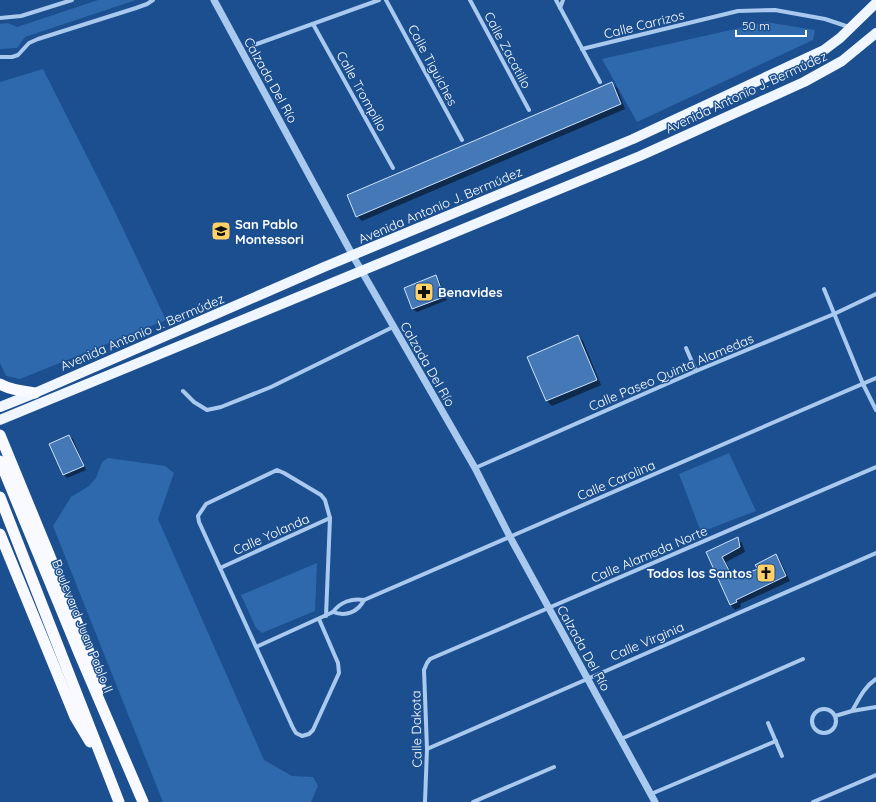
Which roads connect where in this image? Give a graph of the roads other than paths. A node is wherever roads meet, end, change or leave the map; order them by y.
1 (72, 0) edge
2 (153, 0) edge
3 (214, 0) edge
4 (379, 0) edge
5 (386, 0) edge
6 (470, 0) edge
7 (556, 0) edge
8 (563, 0) edge
9 (867, 0) edge
10 (876, 3) edge
11 (560, 8) junction
12 (866, 14) junction
13 (0, 18) edge
14 (313, 24) junction
15 (851, 28) junction
16 (876, 32) edge
17 (254, 46) dead end
18 (582, 49) junction
19 (0, 57) edge
20 (600, 82) dead end
21 (529, 110) dead end
22 (462, 140) dead end
23 (393, 168) dead end
24 (353, 256) junction
25 (362, 271) junction
26 (824, 289) dead end
27 (876, 294) edge
28 (834, 314) junction
29 (393, 326) junction
30 (686, 348) dead end
31 (696, 371) junction
32 (876, 378) edge
33 (0, 384) edge
34 (863, 384) junction
35 (183, 391) dead end
36 (35, 393) junction
37 (0, 407) edge
38 (876, 410) edge
39 (0, 420) edge
40 (0, 435) edge
41 (3, 457) edge
42 (876, 466) edge
43 (475, 468) junction
44 (0, 497) edge
45 (330, 518) junction
46 (0, 534) edge
47 (510, 537) junction
48 (876, 553) edge
49 (220, 568) junction
50 (364, 600) junction
51 (549, 608) junction
52 (333, 612) junction
53 (326, 616) junction
54 (319, 619) junction
55 (256, 648) junction
56 (430, 659) joint
57 (803, 659) dead end
58 (588, 678) junction
59 (876, 679) edge
60 (876, 707) edge
61 (852, 711) junction
62 (835, 716) junction
63 (768, 723) dead end
64 (620, 740) junction
65 (776, 741) junction
66 (119, 749) junction
67 (427, 749) junction
68 (782, 756) dead end
69 (554, 767) dead end
70 (106, 769) junction
71 (876, 775) edge
72 (651, 794) junction
73 (119, 802) edge
74 (143, 802) edge
75 (425, 802) edge
76 (473, 802) edge
77 (655, 802) edge
78 (813, 802) edge

1 - 13 street
2 - 19 street
3 - 24 street, Calzada Del Río
4 - 14 street
5 - 22 street, Calle Tiguiches
6 - 21 street, Calle Zacatillo
7 - 11 street
8 - 11 street
9 - 12 main road
10 - 12 main road, Avenida Antonio J. Bermúdez
11 - 18 street
12 - 15 main road, Avenida Antonio J. Bermúdez
14 - 17 street
14 - 23 street, Calle Trompillo
15 - 18 street, Calle Carrizos
15 - 24 main road, Avenida Antonio J. Bermúdez
16 - 25 main road, Avenida Antonio J. Bermúdez
18 - 20 street
24 - 25 street, Calzada Del Río
24 - 36 main road, Avenida Antonio J. Bermúdez
25 - 29 street, Calzada Del Río
25 - 39 main road, Avenida Antonio J. Bermúdez
26 - 28 street
27 - 28 street, Calle Paseo Quinta Alamedas
28 - 31 street, Calle Paseo Quinta Alamedas
28 - 34 street
29 - 35 street
29 - 43 street, Calzada Del Río
30 - 31 street
31 - 43 street, Calle Paseo Quinta Alamedas
32 - 34 street, Calle Carolina
33 - 36 highway
34 - 38 street
34 - 47 street, Calle Carolina
36 - 37 main road, Avenida Antonio J. Bermúdez
40 - 41 highway
41 - 66 highway, Boulevard Juan Pablo II
41 - 66 highway
42 - 51 street, Calle Alameda Norte
43 - 47 street, Calzada Del Río
44 - 70 highway
45 - 49 street, Calle Yolanda
45 - 49 street
45 - 53 street
46 - 70 highway
47 - 50 street, Calle Carolina
47 - 51 street, Calzada Del Río
48 - 58 street, Calle Virginia
49 - 55 street
50 - 52 street, Calle Carolina
50 - 52 street, Calle Carolina
51 - 56 street, Calle Alameda Norte
51 - 58 street, Calzada Del Río
52 - 53 street, Calle Carolina
53 - 54 street, Calle Carolina
54 - 55 street, Calle Carolina
54 - 55 street
56 - 67 street, Calle Dakota
57 - 64 street
58 - 64 street, Calzada Del Río
58 - 67 street, Calle Virginia
59 - 61 street
60 - 61 street
61 - 62 street
62 - 62 street
63 - 65 street
64 - 72 street, Calzada Del Río
65 - 68 street
65 - 72 street
66 - 74 highway, Boulevard Juan Pablo II
67 - 75 street, Calle Dakota
69 - 76 street
70 - 73 highway
71 - 78 street
72 - 77 street, Calzada Del Río

